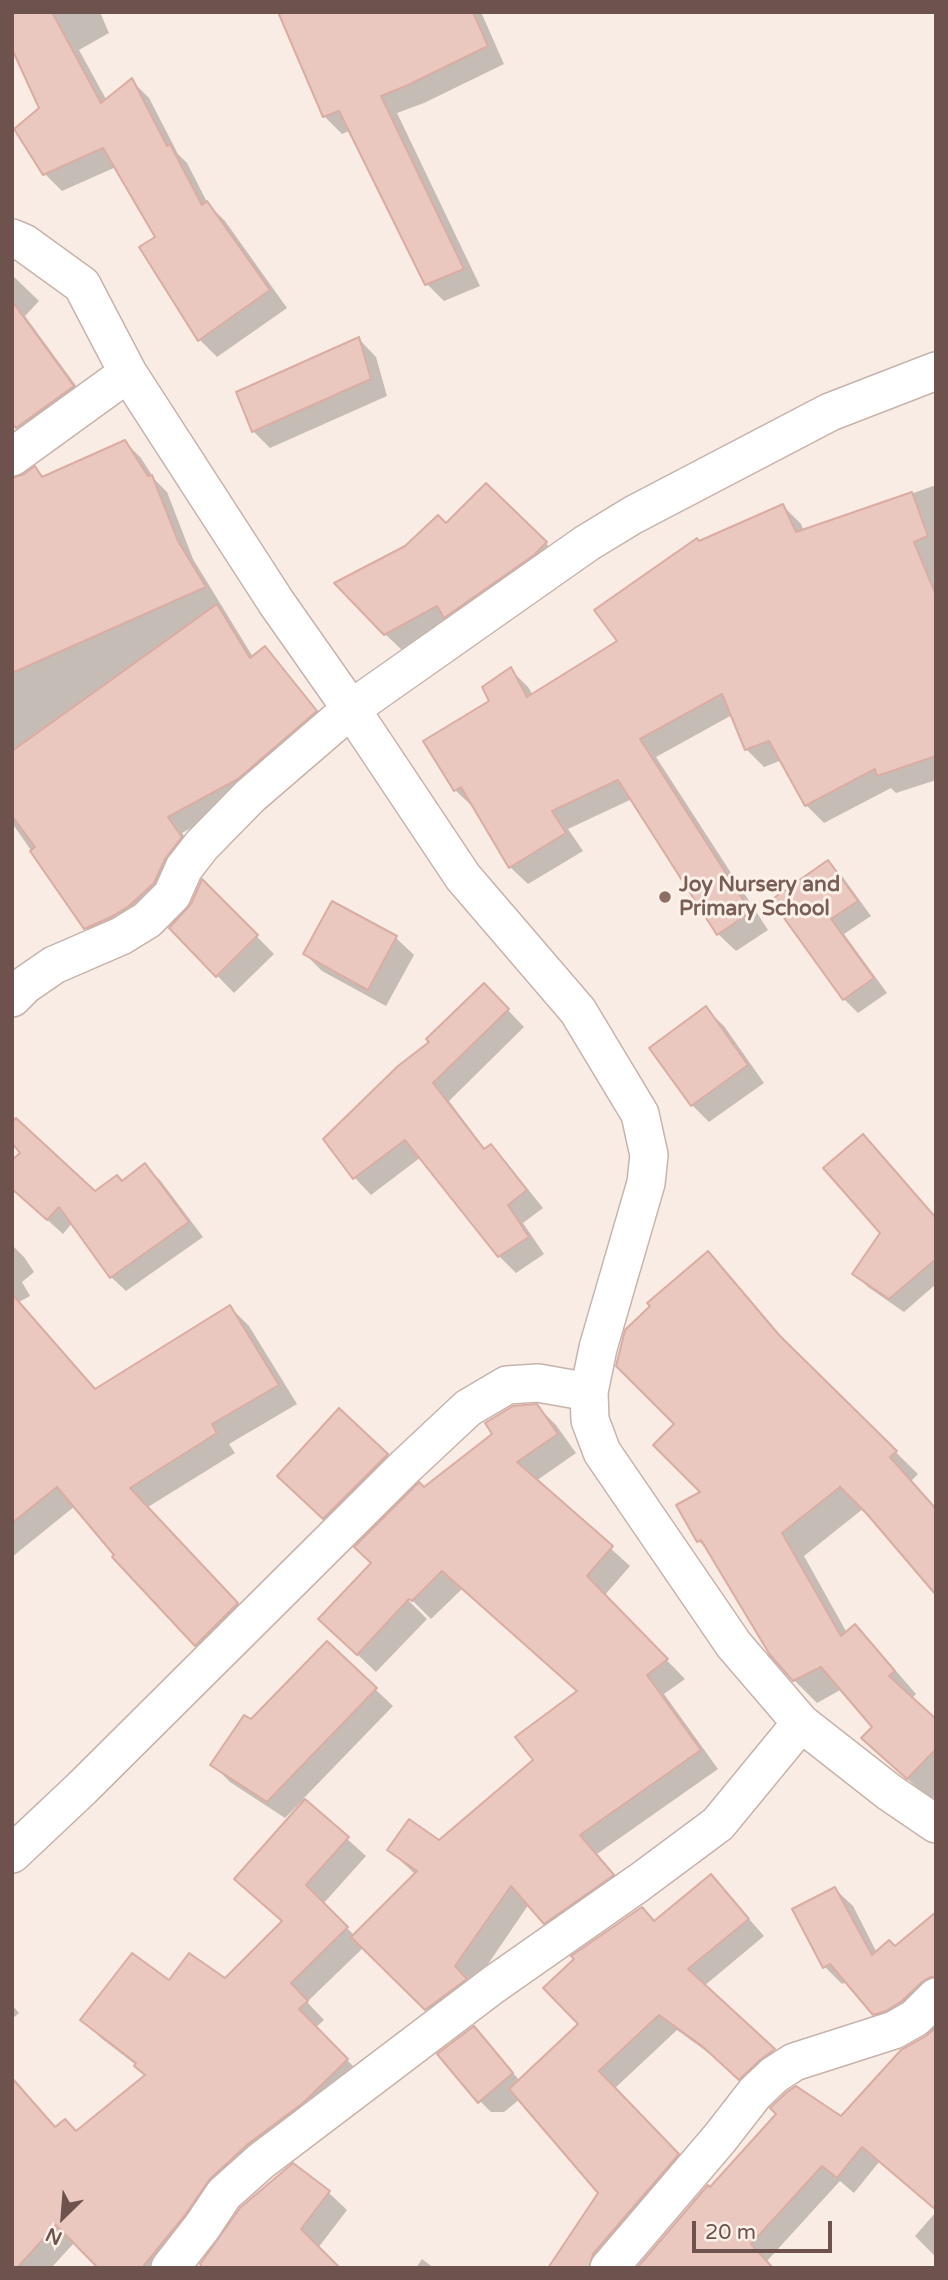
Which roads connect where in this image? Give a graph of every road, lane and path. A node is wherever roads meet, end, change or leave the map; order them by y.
1 (12, 238) edge
2 (936, 371) edge
3 (128, 373) junction
4 (12, 457) edge
5 (351, 709) junction
6 (12, 998) edge
7 (589, 1392) junction
8 (801, 1723) junction
9 (936, 1824) edge
10 (12, 1854) edge
11 (936, 1997) edge
12 (170, 2268) edge
13 (609, 2268) edge

1 - 3 street
2 - 5 street
3 - 4 street
3 - 5 street
5 - 6 street
5 - 7 street
7 - 8 street
7 - 10 street
8 - 9 street
8 - 12 street
11 - 13 street

